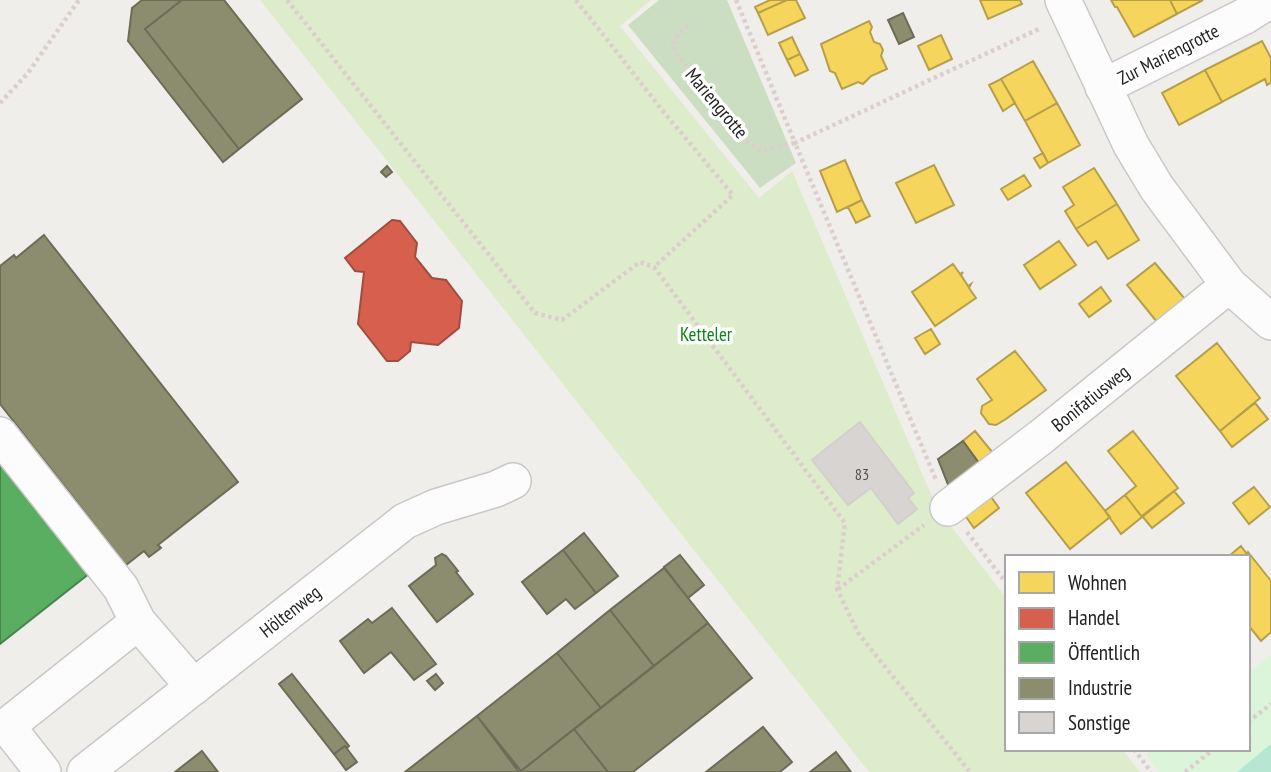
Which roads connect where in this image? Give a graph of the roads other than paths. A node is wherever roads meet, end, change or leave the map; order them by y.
1 (1270, 0) edge
2 (1066, 7) edge
3 (1103, 87) junction
4 (1229, 285) junction
5 (1271, 322) edge
6 (0, 435) edge
7 (513, 481) dead end
8 (948, 508) road end
9 (138, 622) junction
10 (194, 687) junction
11 (43, 772) edge
12 (85, 772) edge

1 - 3 street, Zur Mariengrotte
2 - 3 street
3 - 4 street
4 - 5 street
4 - 8 street, Bonifatiusweg
6 - 9 street
7 - 10 street, Höltenweg
9 - 10 street
9 - 11 street
10 - 12 street, Höltenweg

